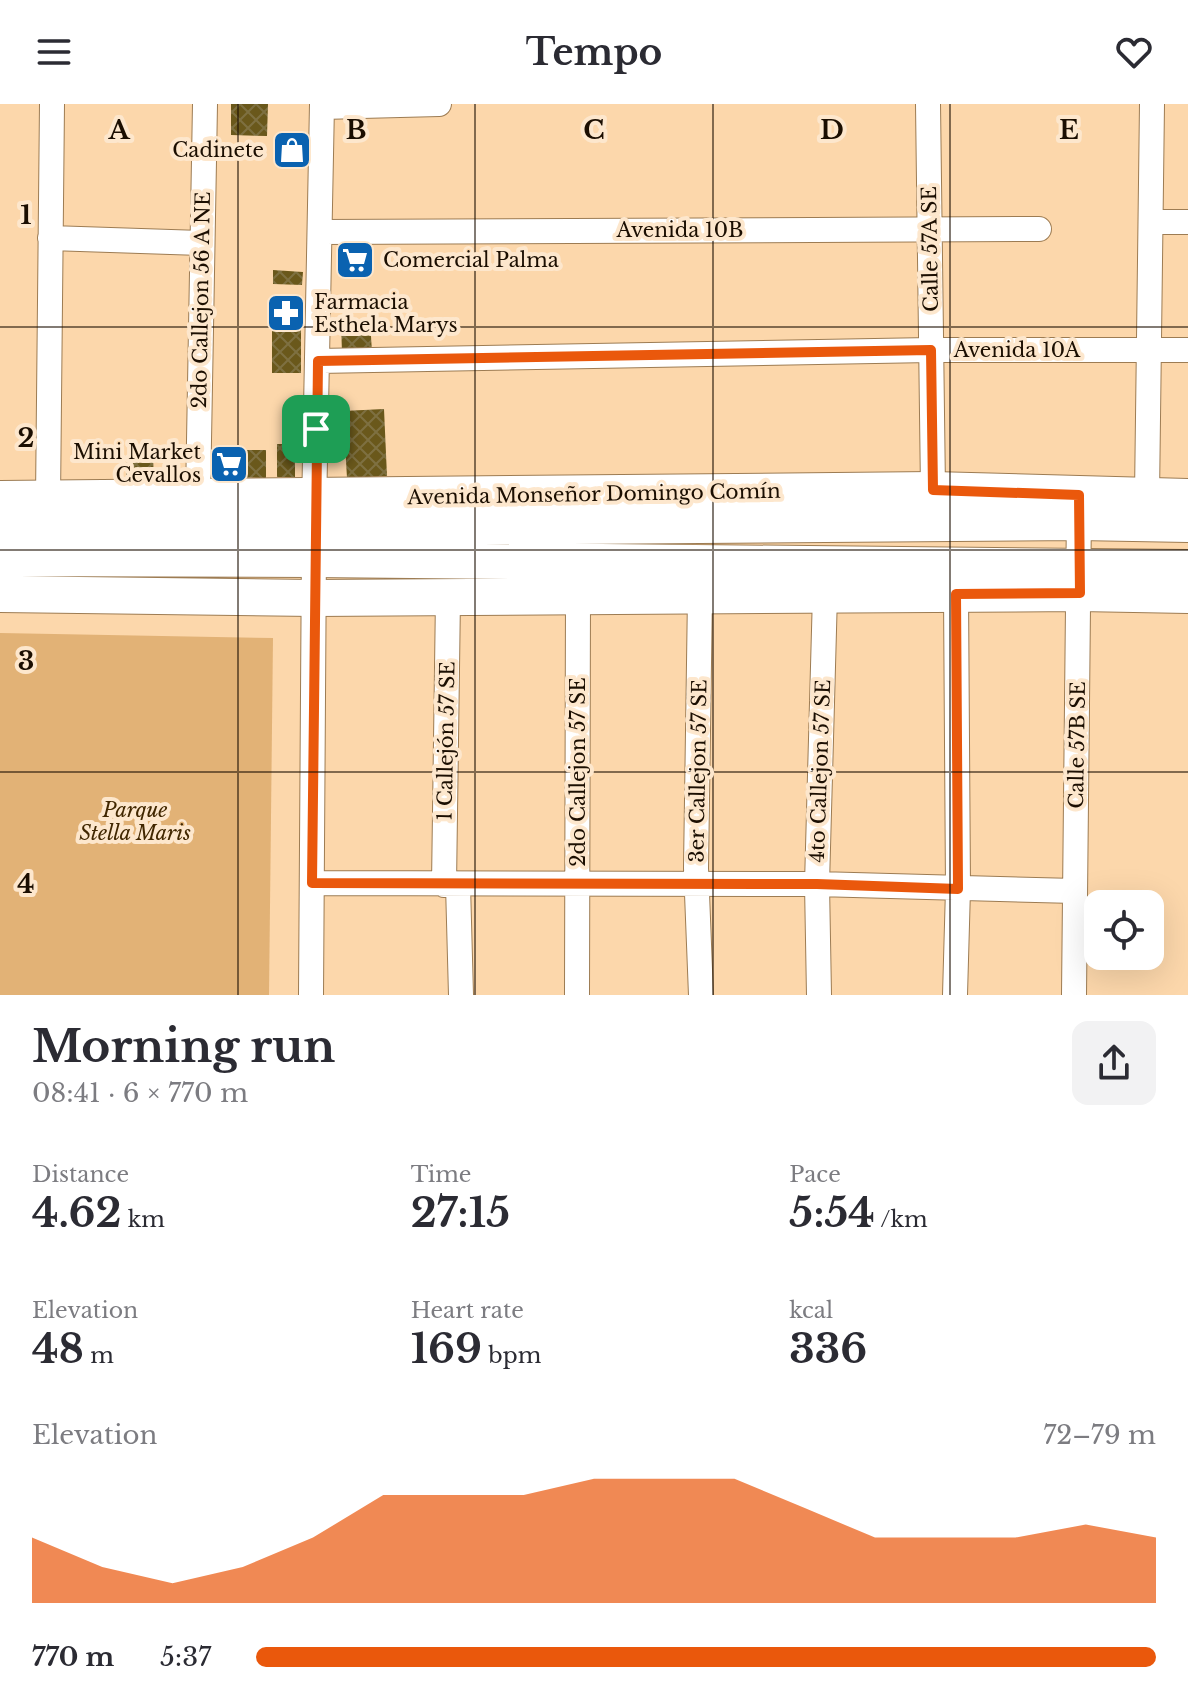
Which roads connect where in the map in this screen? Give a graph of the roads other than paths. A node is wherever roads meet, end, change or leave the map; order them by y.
1 (52, 104) edge
2 (205, 104) edge
3 (439, 104) edge
4 (928, 104) edge
5 (1152, 104) edge
6 (322, 105) edge
7 (1151, 222) junction
8 (1188, 222) edge
9 (930, 228) junction
10 (1039, 229) dead end
11 (320, 232) junction
12 (50, 238) junction
13 (201, 243) junction
14 (931, 350) junction
15 (1188, 350) edge
16 (1149, 351) junction
17 (318, 361) junction
18 (933, 490) junction
19 (1147, 496) junction
20 (198, 497) junction
21 (1188, 497) edge
22 (0, 499) edge
23 (48, 499) junction
24 (1079, 508) junction
25 (1188, 524) edge
26 (0, 525) edge
27 (314, 527) junction
28 (0, 558) edge
29 (1188, 568) edge
30 (1080, 579) junction
31 (0, 594) edge
32 (825, 594) junction
33 (956, 594) junction
34 (700, 595) junction
35 (1188, 595) edge
36 (578, 596) junction
37 (448, 597) junction
38 (314, 598) junction
39 (312, 883) junction
40 (817, 884) junction
41 (451, 885) junction
42 (697, 885) junction
43 (579, 886) junction
44 (958, 889) junction
45 (1075, 891) junction
46 (311, 995) edge
47 (461, 995) edge
48 (577, 995) edge
49 (701, 995) edge
50 (819, 995) edge
51 (955, 995) edge
52 (1074, 995) edge

1 - 12 street
2 - 13 street, 2do Callejon 56 A NE
3 - 6 street
4 - 9 street, Calle 57A SE
5 - 7 street
6 - 11 street
7 - 8 street
7 - 16 street
9 - 10 street, Avenida 10B
9 - 11 street, Avenida 10B
9 - 14 street, Calle 57A SE
11 - 17 street
12 - 13 street
12 - 23 street
13 - 20 street, 2do Callejon 56 A NE
14 - 16 street, Avenida 10A
14 - 17 street, Avenida 10A
14 - 18 street, Calle 57A SE
15 - 16 street, Avenida 10A
16 - 19 street
17 - 27 street
18 - 24 main road, Avenida Monseñor Domingo Comín
18 - 27 main road, Avenida Monseñor Domingo Comín
19 - 21 main road, Avenida Monseñor Domingo Comín
19 - 24 main road, Avenida Monseñor Domingo Comín
20 - 23 main road, Avenida Monseñor Domingo Comín
20 - 27 main road, Avenida Monseñor Domingo Comín
22 - 23 main road, Avenida Monseñor Domingo Comín
24 - 25 main road, Avenida Monseñor Domingo Comín
24 - 27 main road, Avenida Monseñor Domingo Comín
24 - 30 street, Calle 57B SE
26 - 27 main road, Avenida Monseñor Domingo Comín
27 - 28 main road, Avenida Monseñor Domingo Comín
27 - 30 main road, Avenida Monseñor Domingo Comín
27 - 38 street
29 - 30 main road, Avenida Monseñor Domingo Comín
30 - 33 main road, Avenida Monseñor Domingo Comín
30 - 35 main road, Avenida Monseñor Domingo Comín
30 - 45 street, Calle 57B SE
31 - 38 main road, Avenida Monseñor Domingo Comín
32 - 33 main road, Avenida Monseñor Domingo Comín
32 - 34 main road, Avenida Monseñor Domingo Comín
32 - 40 street, 4to Callejon 57 SE
33 - 44 street
34 - 36 main road, Avenida Monseñor Domingo Comín
34 - 42 street, 3er Callejon 57 SE
36 - 37 main road, Avenida Monseñor Domingo Comín
36 - 43 street, 2do Callejon 57 SE
37 - 38 main road, Avenida Monseñor Domingo Comín
37 - 41 street, 1 Callejón 57 SE
38 - 39 street
39 - 41 street
39 - 46 street
40 - 42 street
40 - 44 street
40 - 50 street, 4to Callejon 57 SE
41 - 43 street
41 - 47 street, 1 Callejón 57 SE
42 - 43 street
42 - 49 street, 3er Callejon 57 SE
43 - 48 street, 2do Callejon 57 SE
44 - 45 street
44 - 51 street
45 - 52 street, Calle 57B SE

